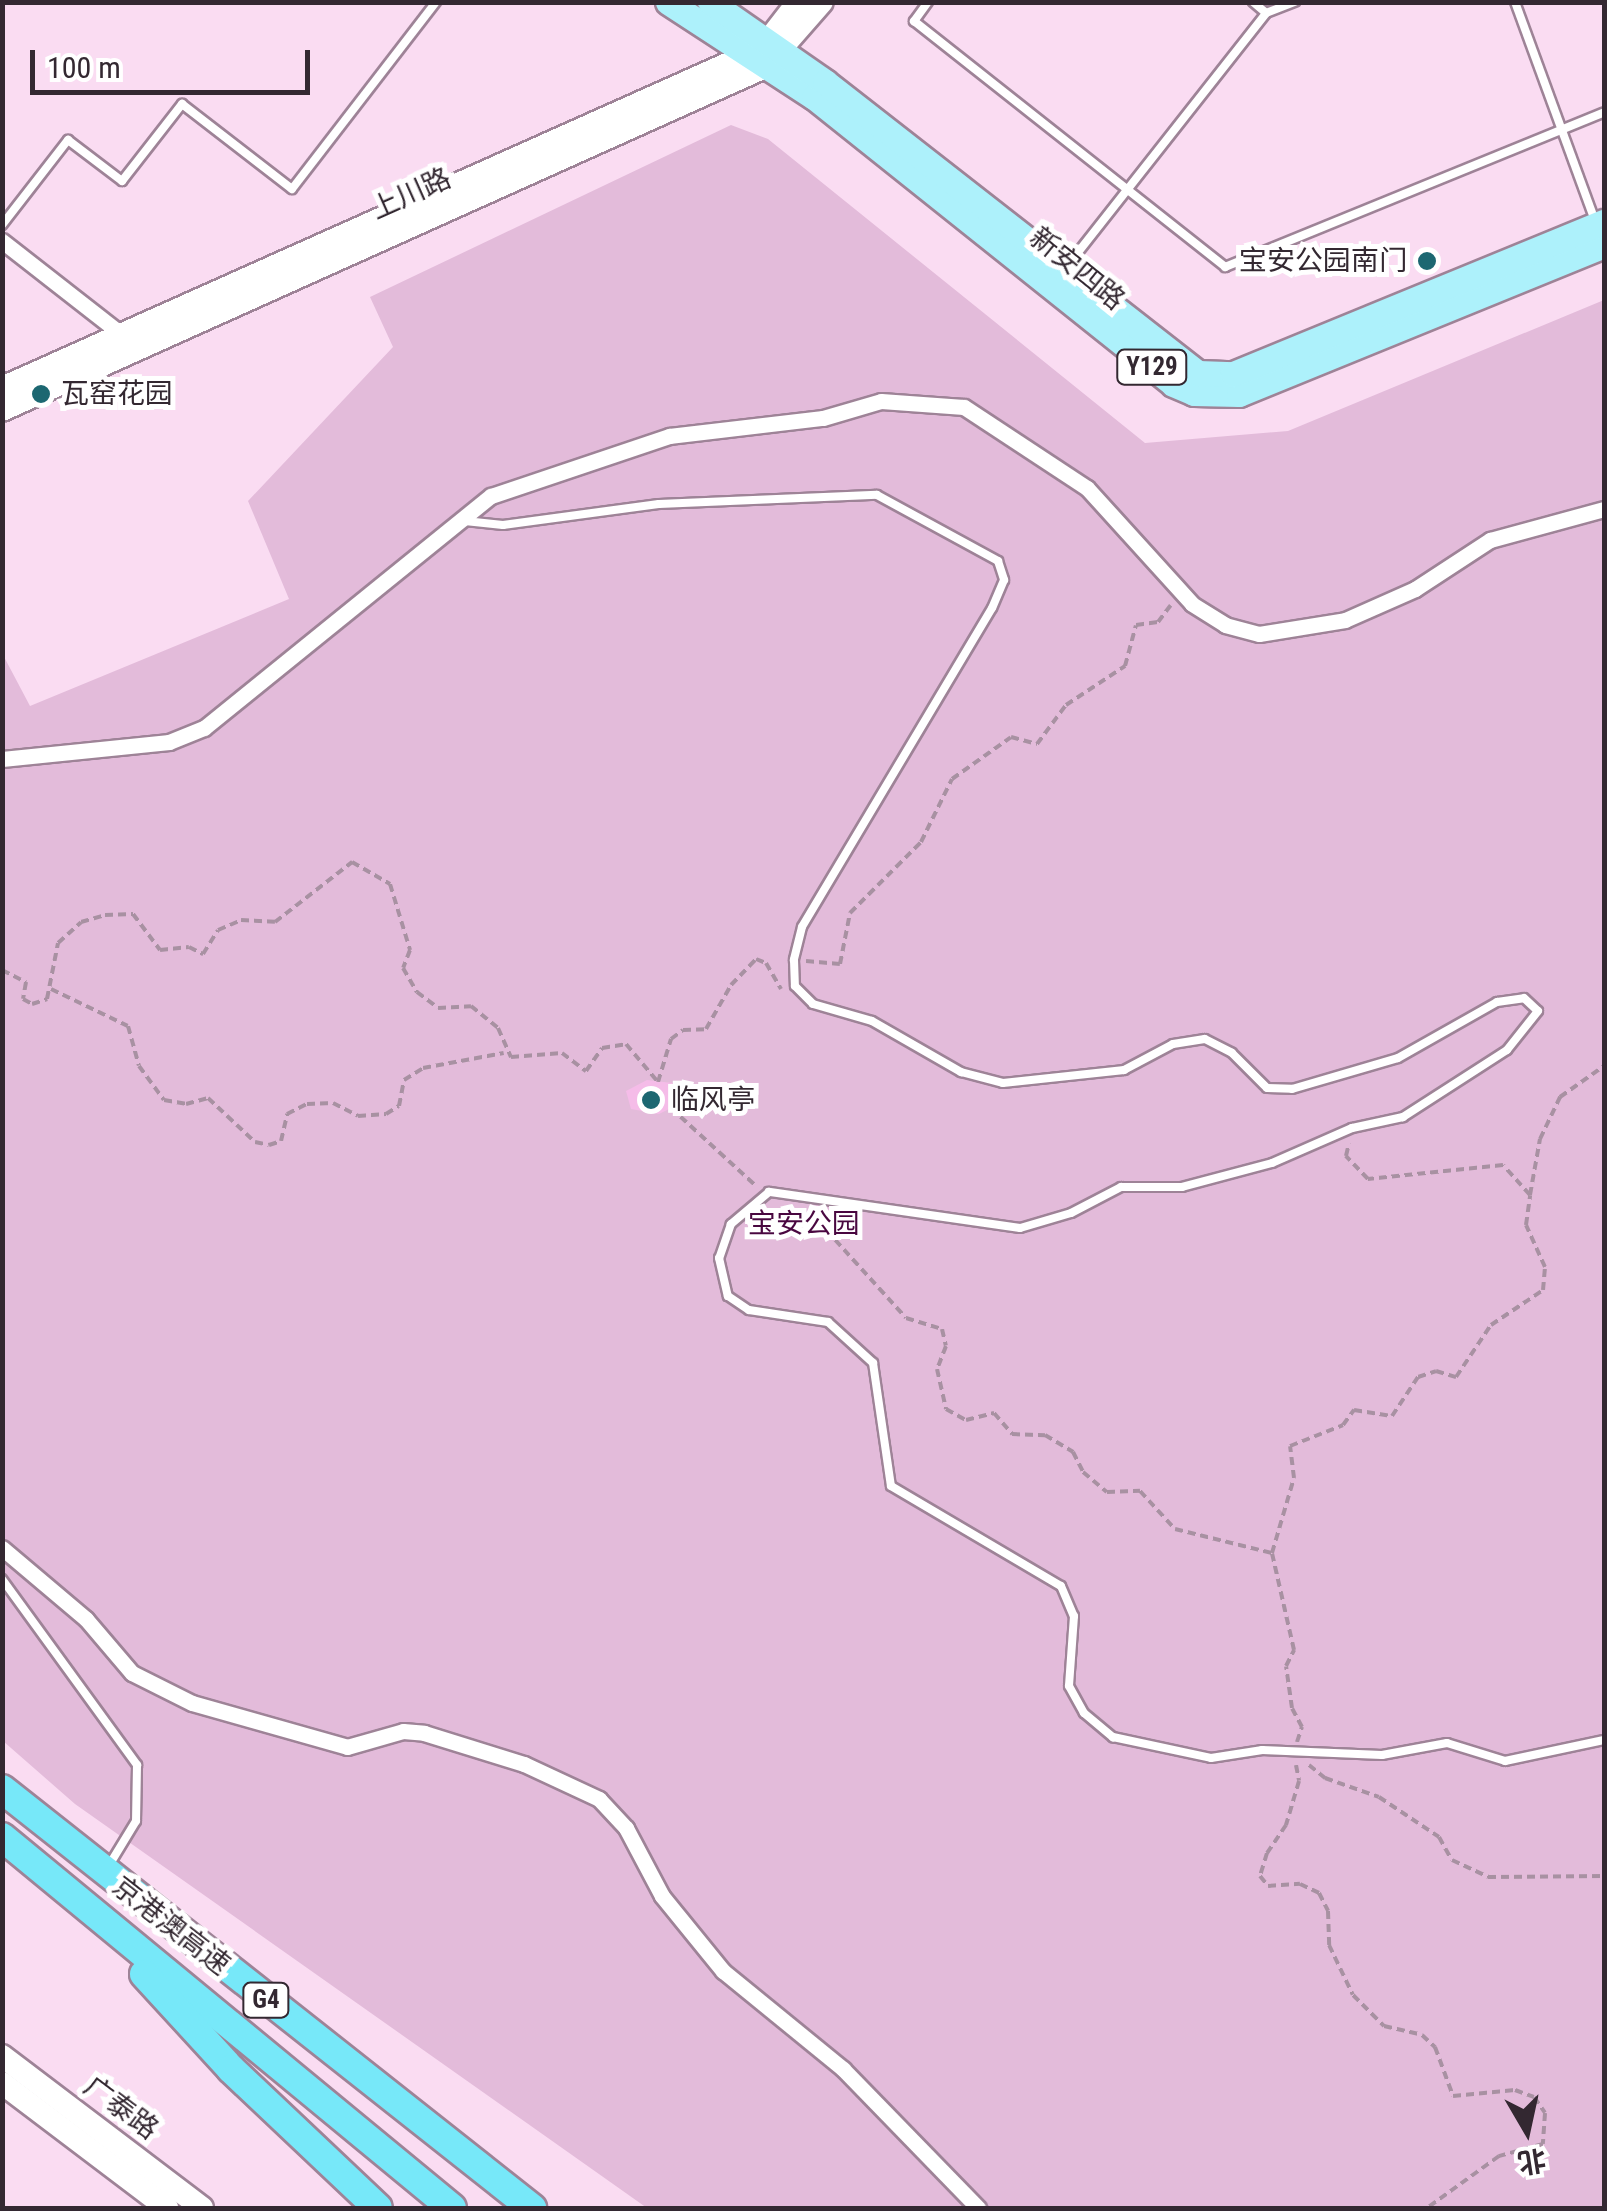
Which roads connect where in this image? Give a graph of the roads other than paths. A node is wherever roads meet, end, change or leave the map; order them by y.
1 (436, 2) edge
2 (668, 2) edge
3 (710, 2) edge
4 (798, 2) edge
5 (822, 2) edge
6 (928, 2) edge
7 (1253, 2) edge
8 (1295, 2) edge
9 (1514, 2) edge
10 (1266, 13) junction
11 (767, 53) junction
12 (1604, 112) edge
13 (1561, 130) junction
14 (1128, 189) junction
15 (2, 224) edge
16 (1602, 231) edge
17 (2, 241) edge
18 (1063, 270) junction
19 (131, 342) junction
20 (2, 388) edge
21 (2, 410) edge
22 (1604, 509) edge
23 (455, 521) junction
24 (2, 759) edge
25 (2, 1548) edge
26 (2, 1579) edge
27 (1604, 1740) edge
28 (2, 1788) edge
29 (2, 1838) edge
30 (104, 1874) junction
31 (75, 1899) junction
32 (2, 2056) edge
33 (2, 2083) edge
34 (529, 2206) edge
35 (167, 2208) edge
36 (202, 2208) edge
37 (378, 2208) edge
38 (452, 2208) edge
39 (978, 2208) edge

1 - 15 lane
2 - 11 main road
3 - 11 main road, Y129
4 - 11 main road, 上川路
5 - 11 main road, 上川路
6 - 14 lane
7 - 10 lane
8 - 10 lane
9 - 13 lane
10 - 14 lane
11 - 16 main road, 新安四路 / Y129
11 - 18 main road, 新安四路 / Y129
11 - 19 main road, 上川路
12 - 13 lane
13 - 14 lane
13 - 16 lane
14 - 18 lane
16 - 18 main road, 新安四路 / Y129
17 - 19 street
19 - 20 main road, 上川路
19 - 21 main road, 上川路
22 - 23 street
23 - 24 street
23 - 27 lane
25 - 39 street
26 - 30 lane
28 - 30 highway, 京港澳高速 / G4
29 - 31 highway, 京港澳高速 / G4
30 - 34 highway, 京港澳高速 / G4
31 - 37 highway
31 - 38 highway, 京港澳高速 / G4
32 - 36 main road, 广泰路
33 - 35 main road, 广泰路

